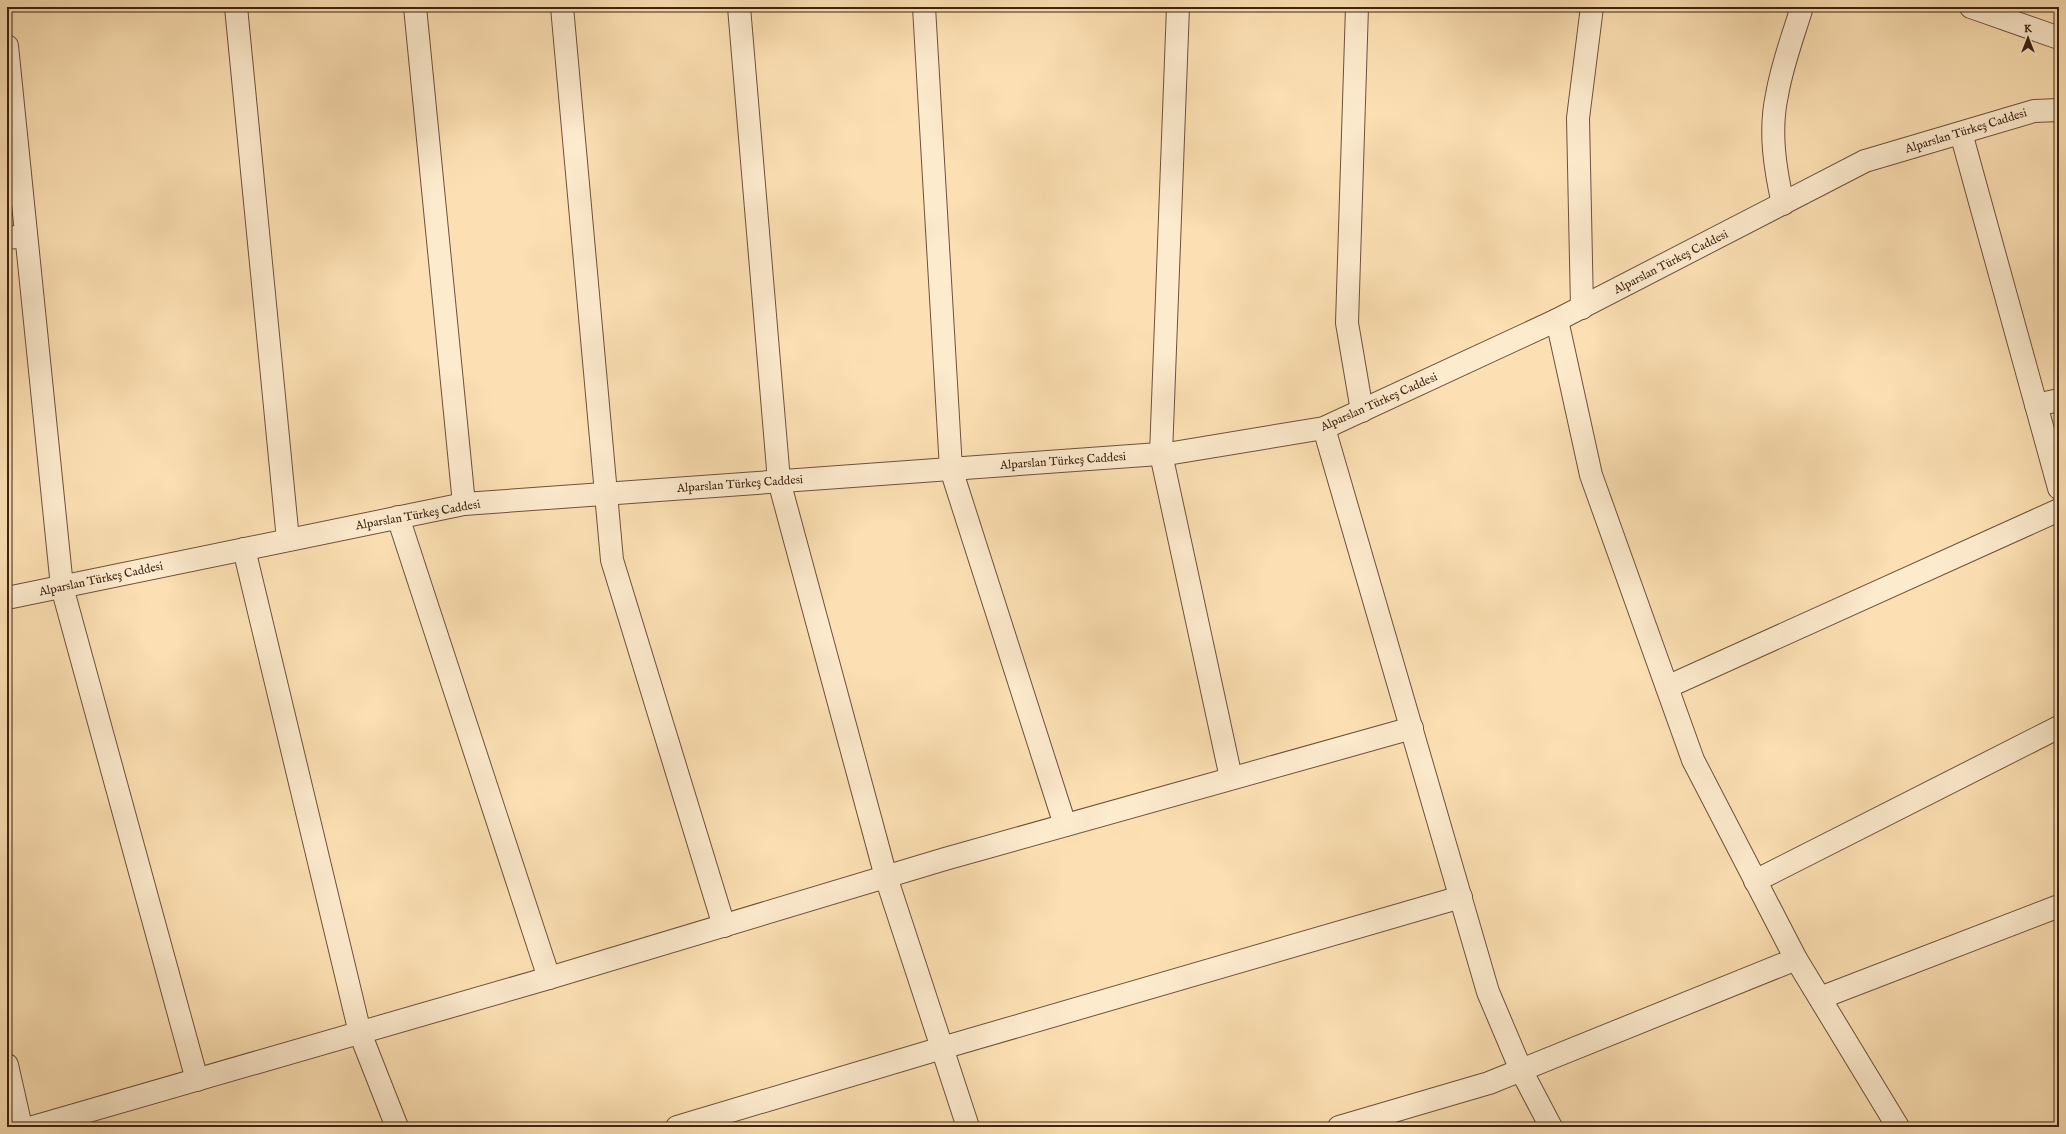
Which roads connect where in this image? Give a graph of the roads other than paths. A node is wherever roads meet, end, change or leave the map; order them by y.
1 (236, 7) edge
2 (415, 7) edge
3 (562, 7) edge
4 (739, 7) edge
5 (924, 7) edge
6 (1178, 7) edge
7 (1357, 7) edge
8 (1592, 7) edge
9 (1802, 7) edge
10 (1970, 7) edge
11 (1996, 12) edge
12 (2059, 38) edge
13 (7, 46) edge
14 (2059, 110) edge
15 (1961, 133) junction
16 (1783, 204) junction
17 (17, 237) edge
18 (1582, 308) junction
19 (1557, 320) junction
20 (2059, 400) edge
21 (2036, 405) junction
22 (1362, 411) junction
23 (1324, 428) junction
24 (1161, 454) junction
25 (951, 469) junction
26 (780, 481) junction
27 (2059, 488) edge
28 (606, 493) junction
29 (464, 504) junction
30 (2059, 510) edge
31 (398, 518) junction
32 (288, 540) junction
33 (244, 549) junction
34 (62, 587) junction
35 (7, 598) edge
36 (1666, 687) junction
37 (2059, 727) edge
38 (1412, 728) junction
39 (1231, 778) junction
40 (1065, 825) junction
41 (886, 877) junction
42 (1755, 881) junction
43 (1461, 897) junction
44 (2059, 906) edge
45 (724, 926) junction
46 (1796, 959) junction
47 (550, 978) junction
48 (1820, 998) junction
49 (360, 1033) junction
50 (942, 1048) junction
51 (7, 1065) edge
52 (1521, 1070) junction
53 (197, 1080) junction
54 (1342, 1126) edge
55 (20, 1127) edge
56 (32, 1127) edge
57 (397, 1127) edge
58 (677, 1127) edge
59 (968, 1127) edge
60 (1551, 1127) edge
61 (1898, 1127) edge

1 - 32 street
2 - 29 street
3 - 28 street
4 - 26 street
5 - 25 street
6 - 24 street
7 - 22 street
8 - 18 street
9 - 16 street
10 - 11 street
11 - 12 street
13 - 17 street
14 - 15 street, Alparslan Türkeş Caddesi
15 - 16 street, Alparslan Türkeş Caddesi
15 - 21 street
16 - 18 street, Alparslan Türkeş Caddesi
17 - 34 street
18 - 19 street, Alparslan Türkeş Caddesi
19 - 22 street, Alparslan Türkeş Caddesi
19 - 36 street
20 - 21 street
21 - 27 street
22 - 23 street, Alparslan Türkeş Caddesi
23 - 24 street, Alparslan Türkeş Caddesi
23 - 38 street
24 - 25 street, Alparslan Türkeş Caddesi
24 - 39 street
25 - 26 street, Alparslan Türkeş Caddesi
25 - 40 street
26 - 28 street, Alparslan Türkeş Caddesi
26 - 41 street
28 - 29 street, Alparslan Türkeş Caddesi
28 - 45 street
29 - 31 street, Alparslan Türkeş Caddesi
30 - 36 street
31 - 32 street, Alparslan Türkeş Caddesi
31 - 47 street
32 - 33 street, Alparslan Türkeş Caddesi
33 - 34 street, Alparslan Türkeş Caddesi
33 - 49 street
34 - 35 street, Alparslan Türkeş Caddesi
34 - 53 street
36 - 42 street
37 - 42 street
38 - 39 street
38 - 43 street
39 - 40 street
40 - 41 street
41 - 45 street
41 - 50 street
42 - 46 street
43 - 50 street
43 - 52 street
44 - 48 street
45 - 47 street
46 - 48 street
46 - 52 street
47 - 49 street
48 - 61 street
49 - 53 street
49 - 57 street
50 - 58 street
50 - 59 street
51 - 55 street
52 - 54 street
52 - 60 street
53 - 56 street

